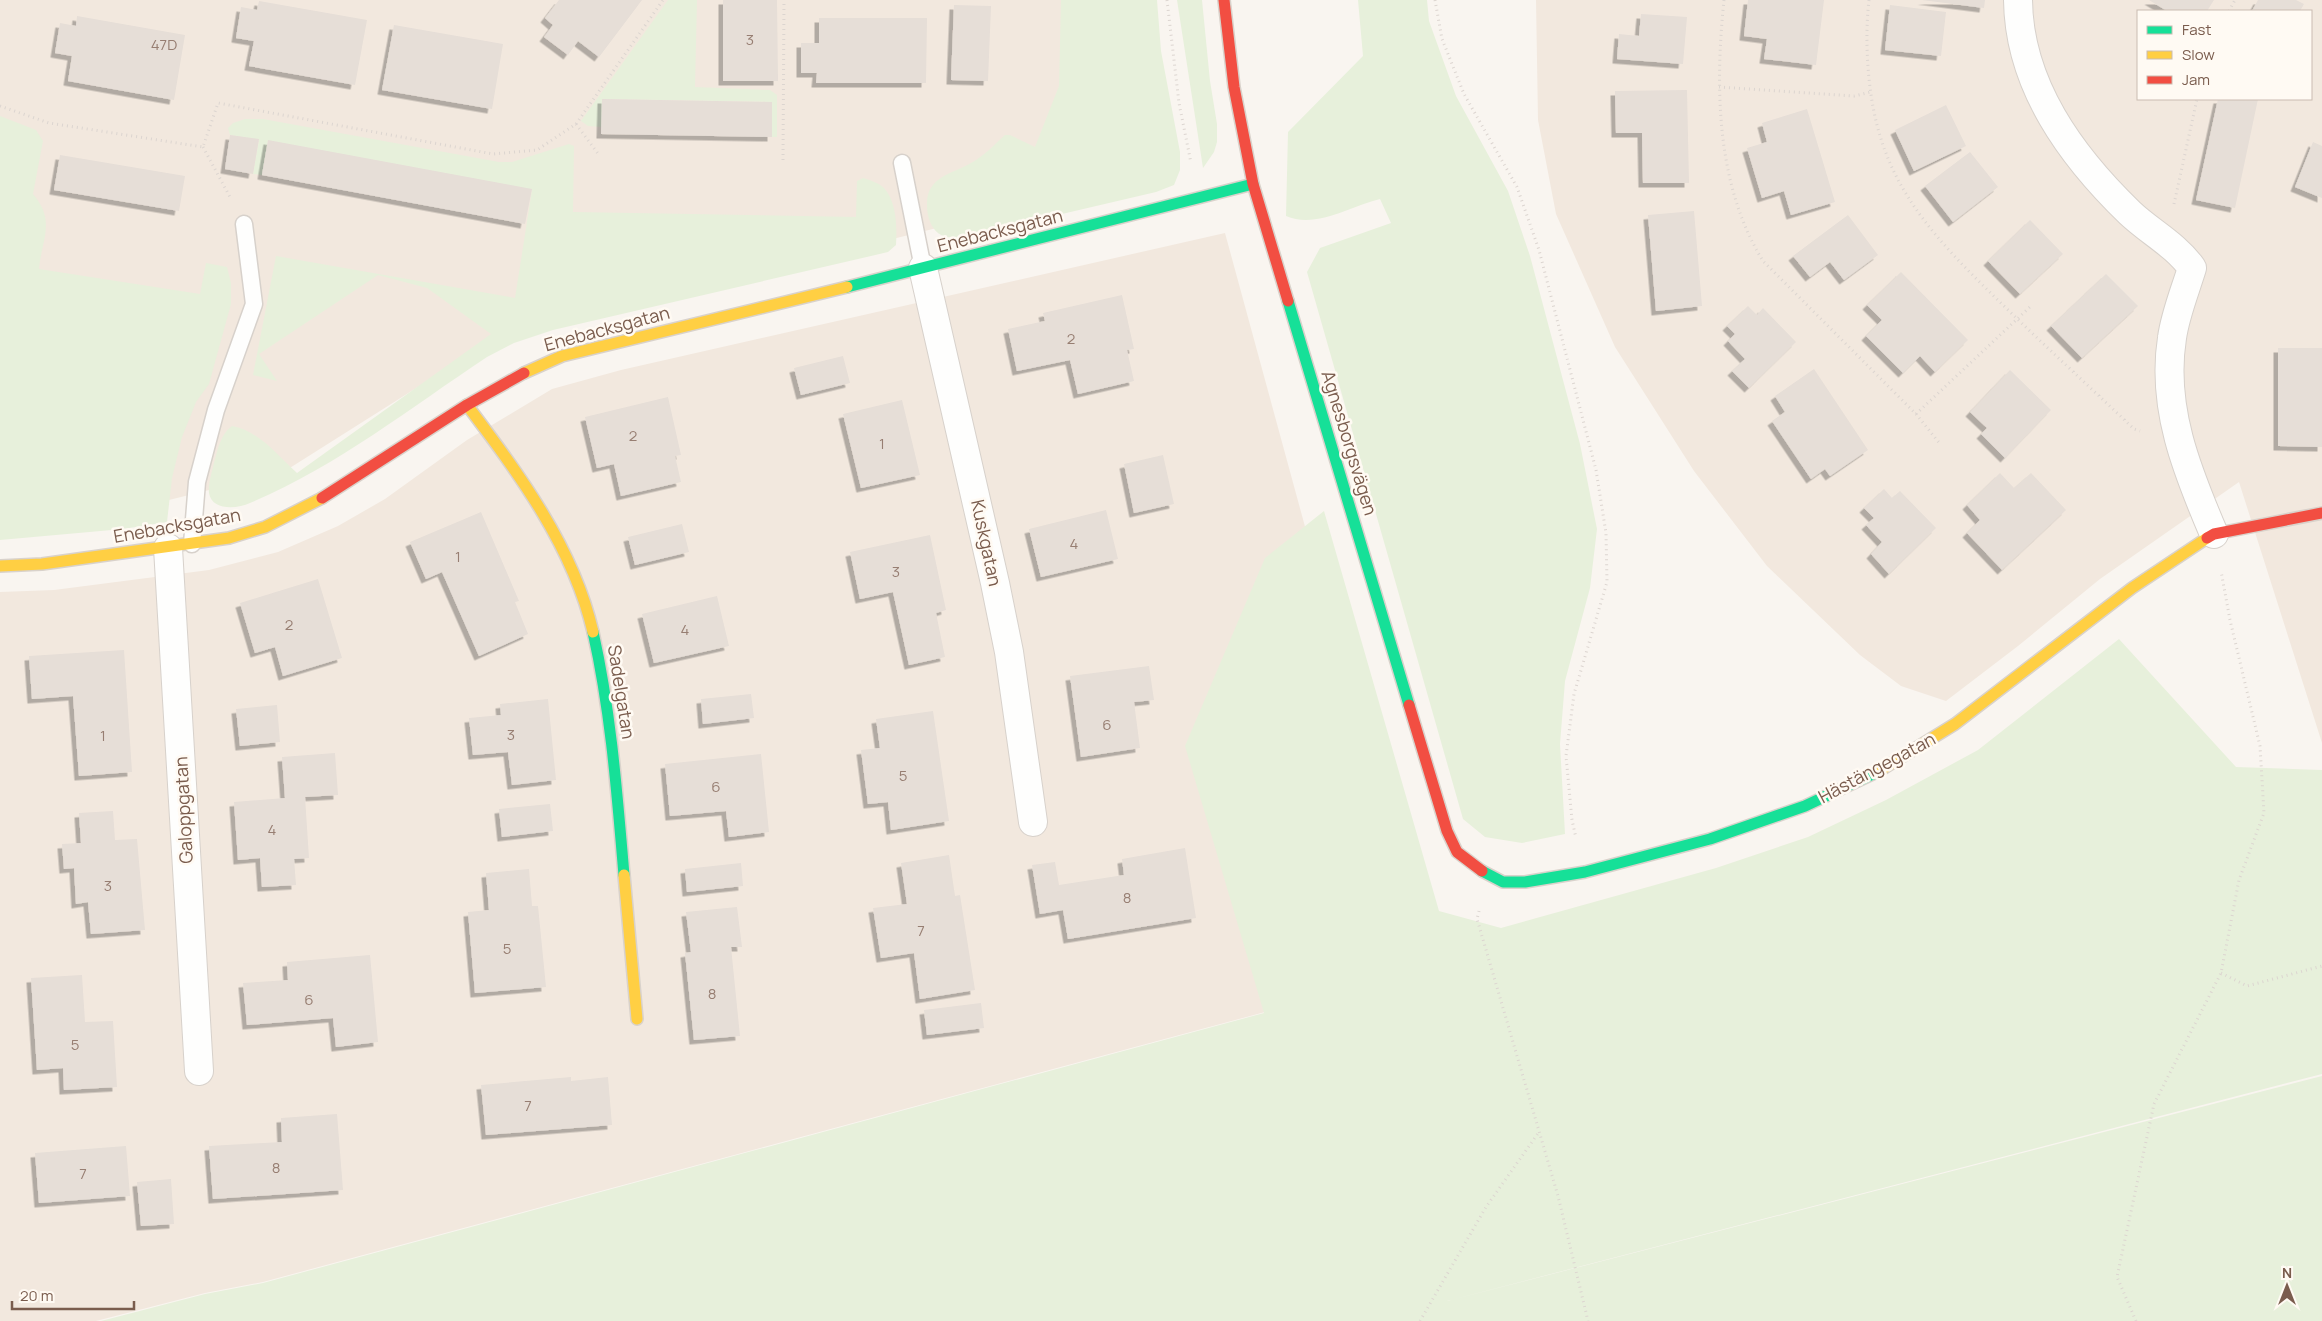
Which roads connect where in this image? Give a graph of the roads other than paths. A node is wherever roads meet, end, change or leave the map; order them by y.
1 (1224, 0) edge
2 (2018, 0) edge
3 (902, 163) dead end
4 (1253, 184) junction
5 (244, 224) road end
6 (923, 268) junction
7 (466, 405) junction
8 (2322, 513) edge
9 (2214, 534) junction
10 (180, 546) junction
11 (0, 566) edge
12 (1033, 822) dead end
13 (1488, 876) joint
14 (637, 1019) dead end
15 (199, 1071) dead end

1 - 4 street, Agnesborgsvägen
2 - 9 street
3 - 6 lane
4 - 6 street, Enebacksgatan
4 - 13 street, Agnesborgsvägen
5 - 10 lane
6 - 7 street, Enebacksgatan
6 - 12 street, Kuskgatan
7 - 10 street, Enebacksgatan
7 - 14 street, Sadelgatan
8 - 9 street, Hästängegatan
9 - 13 street, Hästängegatan
10 - 11 street, Enebacksgatan
10 - 15 street, Galoppgatan

